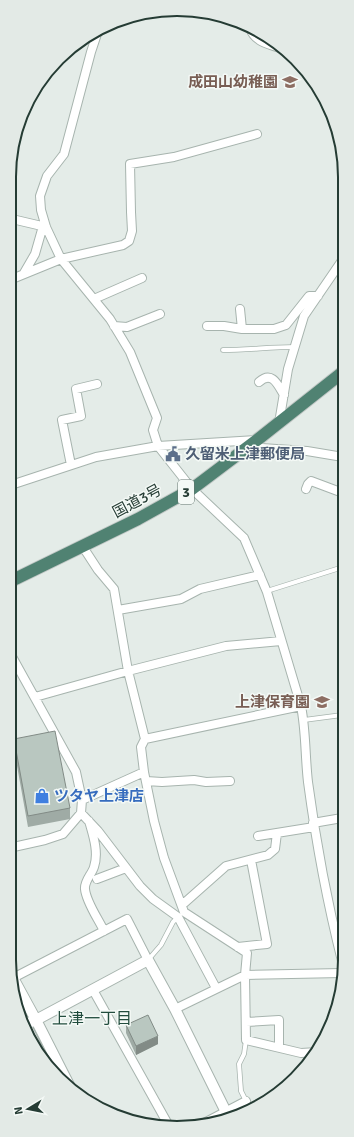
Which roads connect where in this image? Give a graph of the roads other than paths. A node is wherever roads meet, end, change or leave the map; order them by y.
1 (95, 39) edge
2 (258, 134) dead end
3 (16, 220) edge
4 (44, 227) junction
5 (61, 259) junction
6 (338, 267) edge
7 (24, 274) junction
8 (16, 277) edge
9 (142, 278) dead end
10 (318, 296) junction
11 (94, 299) junction
12 (240, 309) dead end
13 (160, 314) dead end
14 (114, 326) junction
15 (207, 326) dead end
16 (242, 329) junction
17 (295, 348) junction
18 (223, 350) dead end
19 (338, 376) edge
20 (259, 382) dead end
21 (97, 384) dead end
22 (284, 395) junction
23 (279, 423) junction
24 (252, 444) junction
25 (158, 446) junction
26 (338, 457) edge
27 (71, 465) junction
28 (16, 483) edge
29 (192, 489) junction
30 (306, 489) dead end
31 (338, 491) edge
32 (83, 547) junction
33 (338, 569) edge
34 (260, 575) junction
35 (16, 578) edge
36 (267, 592) junction
37 (118, 610) junction
38 (281, 640) junction
39 (16, 664) edge
40 (128, 671) junction
41 (35, 697) junction
42 (301, 706) junction
43 (338, 716) edge
44 (304, 720) junction
45 (145, 739) junction
46 (144, 772) junction
47 (146, 781) junction
48 (230, 781) dead end
49 (82, 800) junction
50 (81, 813) junction
51 (338, 819) edge
52 (88, 821) junction
53 (314, 825) junction
54 (277, 833) junction
55 (258, 836) dead end
56 (16, 847) edge
57 (251, 860) junction
58 (126, 868) junction
59 (97, 880) dead end
60 (181, 911) junction
61 (104, 931) junction
62 (338, 945) edge
63 (238, 947) junction
64 (148, 960) junction
65 (338, 973) edge
66 (246, 974) junction
67 (16, 975) edge
68 (18, 987) edge
69 (216, 988) junction
70 (93, 990) junction
71 (175, 1009) junction
72 (36, 1020) junction
73 (246, 1022) junction
74 (29, 1023) edge
75 (246, 1040) junction
76 (279, 1047) junction
77 (309, 1053) edge
78 (64, 1075) edge
79 (246, 1102) joint
80 (234, 1110) edge
81 (227, 1113) edge
82 (166, 1121) edge

1 - 4 street
2 - 5 street
3 - 4 street
4 - 5 street
4 - 7 street
5 - 7 street
5 - 11 street
6 - 10 street
7 - 8 street
9 - 11 street
10 - 16 street
10 - 17 street
11 - 14 street
12 - 16 street
13 - 14 street
14 - 25 street
15 - 16 street
17 - 18 lane
17 - 22 street
19 - 23 highway, 国道3号 / 3
20 - 22 street
21 - 27 street
22 - 23 street
23 - 24 highway, 国道3号 / 3
24 - 25 street
24 - 26 street
24 - 29 highway, 国道3号 / 3
25 - 27 street
25 - 29 street
27 - 28 street
29 - 32 highway, 国道3号 / 3
29 - 34 street
30 - 31 street
32 - 35 highway, 国道3号 / 3
32 - 37 street
33 - 36 lane
34 - 36 street
34 - 37 street
36 - 38 street
37 - 40 street
38 - 40 street
38 - 42 street
39 - 41 street
40 - 41 street
40 - 45 street
41 - 49 street
42 - 44 street
42 - 45 street
43 - 44 lane
44 - 53 street
45 - 46 street
46 - 47 street
46 - 49 street
47 - 48 street
47 - 60 street
49 - 50 street
50 - 52 street
50 - 56 street
51 - 53 street
52 - 58 street
52 - 61 street
53 - 54 street
53 - 62 street
54 - 55 street
54 - 57 street
57 - 60 street
57 - 63 street
58 - 59 street
58 - 60 street
60 - 63 street
60 - 64 lane
60 - 69 street
61 - 64 street
61 - 67 street
63 - 66 street
64 - 70 street
64 - 71 street
65 - 66 street
66 - 69 street
66 - 73 street
68 - 72 street
69 - 71 street
70 - 72 street
70 - 82 street
71 - 81 street
72 - 74 street
72 - 78 street
73 - 75 street
73 - 76 street
75 - 76 street
75 - 79 lane
76 - 77 street
79 - 80 street

